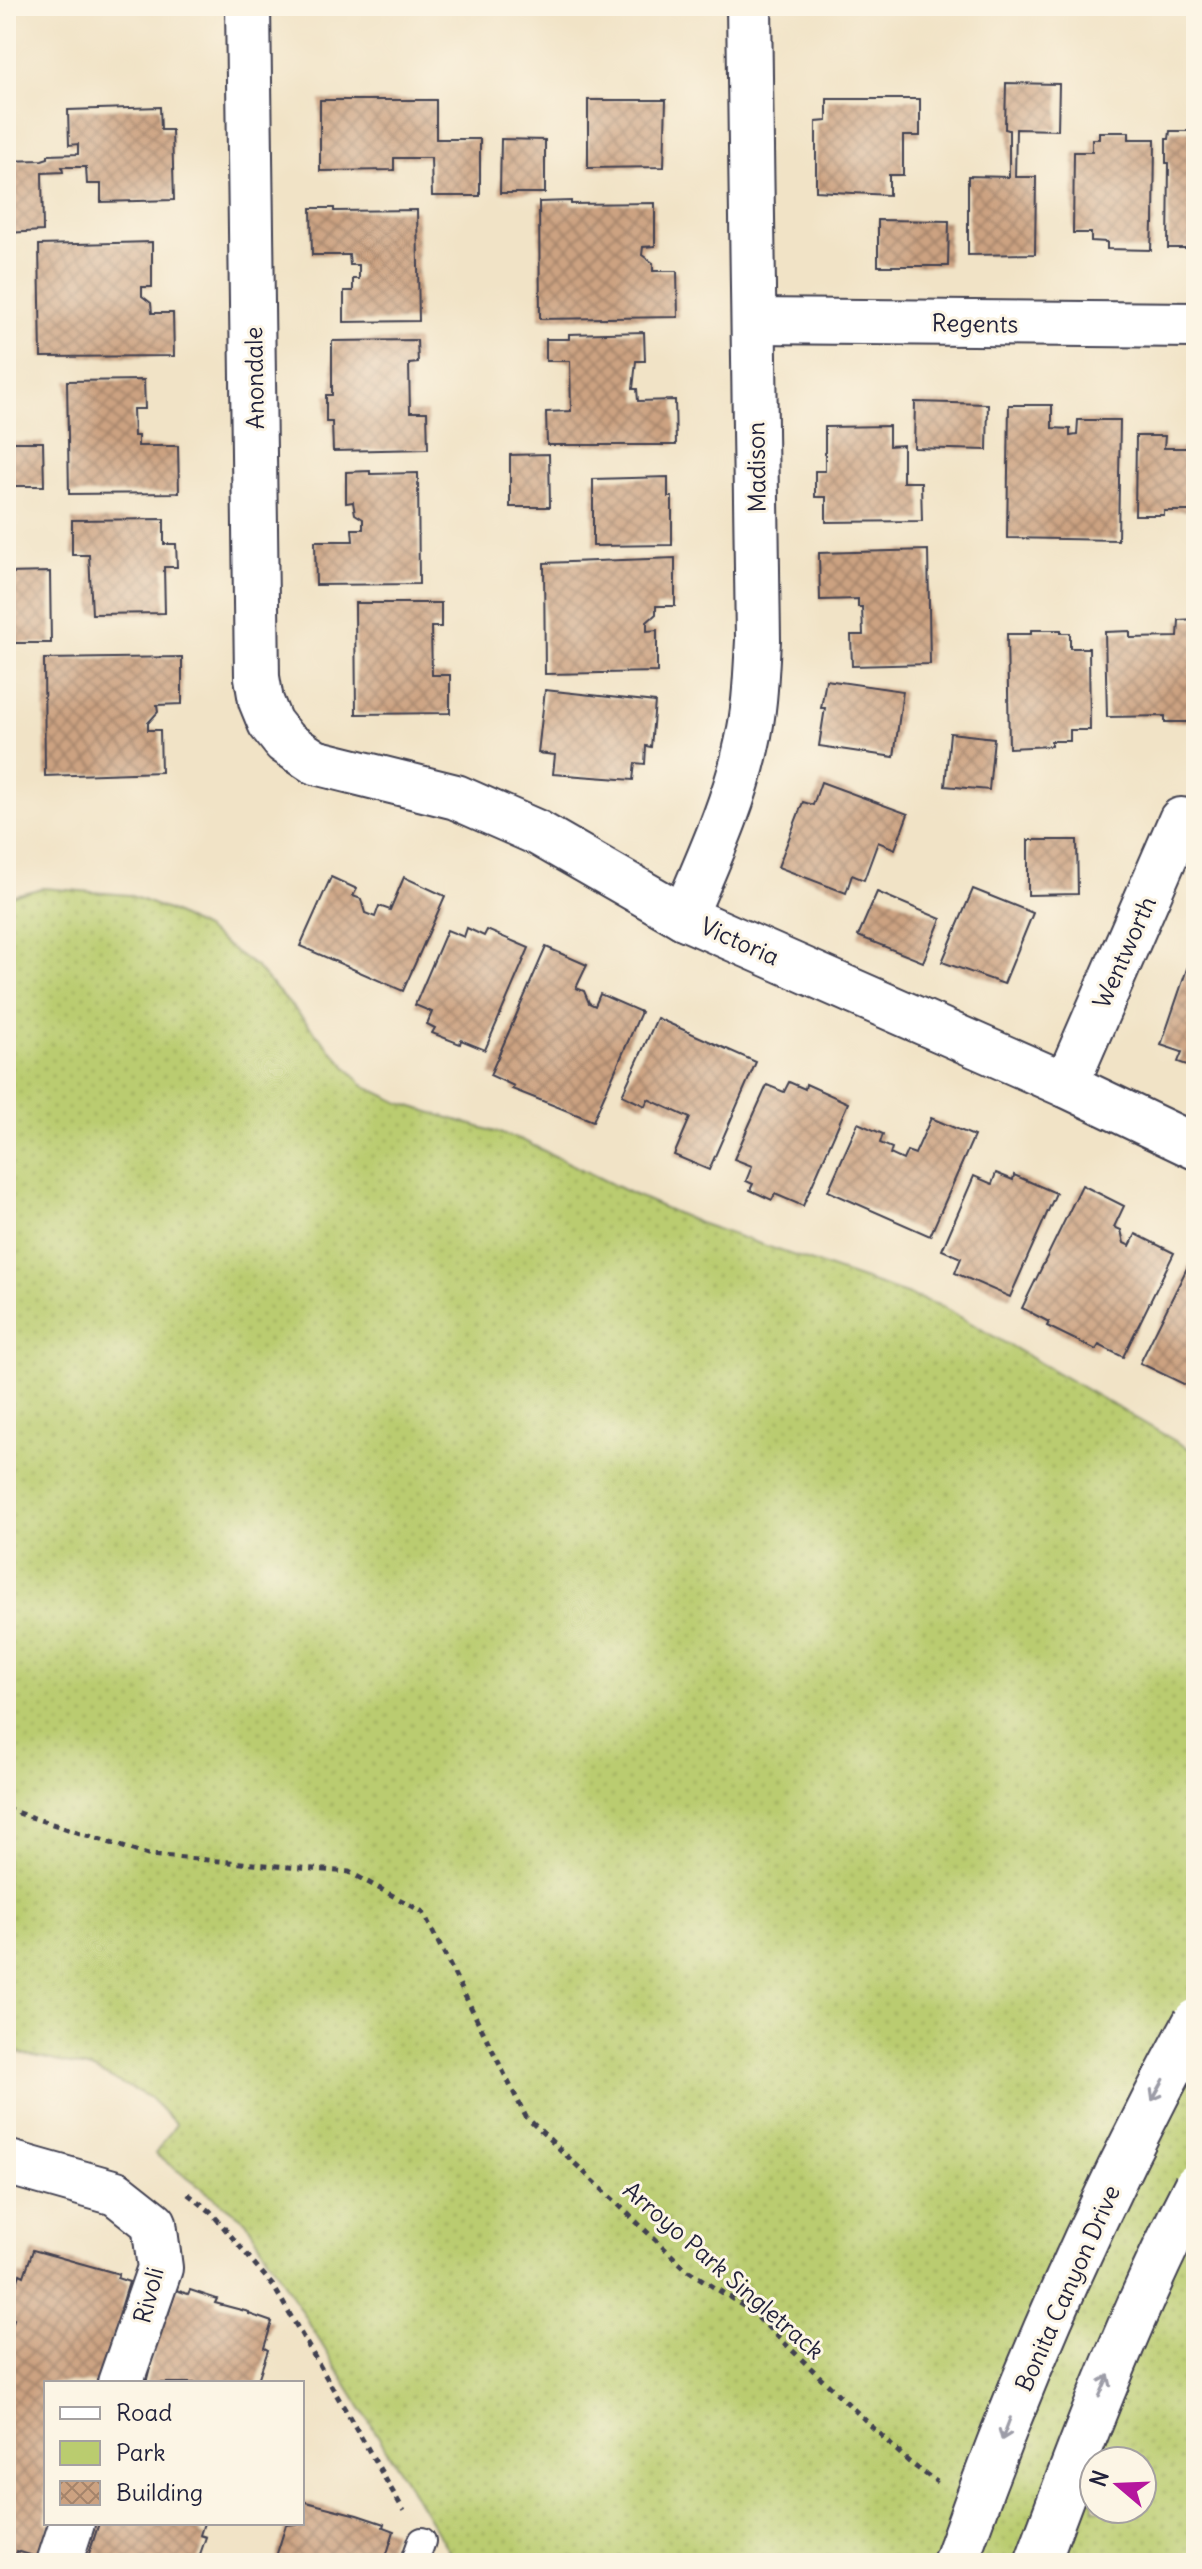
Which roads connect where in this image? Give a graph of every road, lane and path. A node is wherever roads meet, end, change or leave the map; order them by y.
1 (248, 6) edge
2 (749, 6) edge
3 (754, 321) junction
4 (1196, 325) edge
5 (285, 742) joint
6 (1181, 820) dead end
7 (684, 917) junction
8 (1066, 1085) junction
9 (1196, 1147) edge
10 (6, 1809) edge
11 (1196, 2021) edge
12 (6, 2162) edge
13 (1196, 2186) edge
14 (187, 2193) dead end
15 (121, 2381) edge
16 (946, 2489) dead end
17 (71, 2525) edge
18 (418, 2552) edge
19 (1196, 2559) edge
20 (59, 2563) edge
21 (955, 2563) edge
22 (1037, 2563) edge
23 (1191, 2563) edge

1 - 5 street, Anondale
2 - 3 street, Madison
3 - 4 street, Regents
3 - 7 street, Madison
5 - 7 street, Victoria
6 - 8 street, Wentworth
7 - 8 street, Victoria
8 - 9 street, Victoria
10 - 16 path, Arroyo Park Singletrack
11 -> 21 street, Bonita Canyon Drive, bridge
12 - 15 street, Rivoli
22 -> 13 street, bridge
14 - 18 path
17 - 20 street
19 - 23 path

